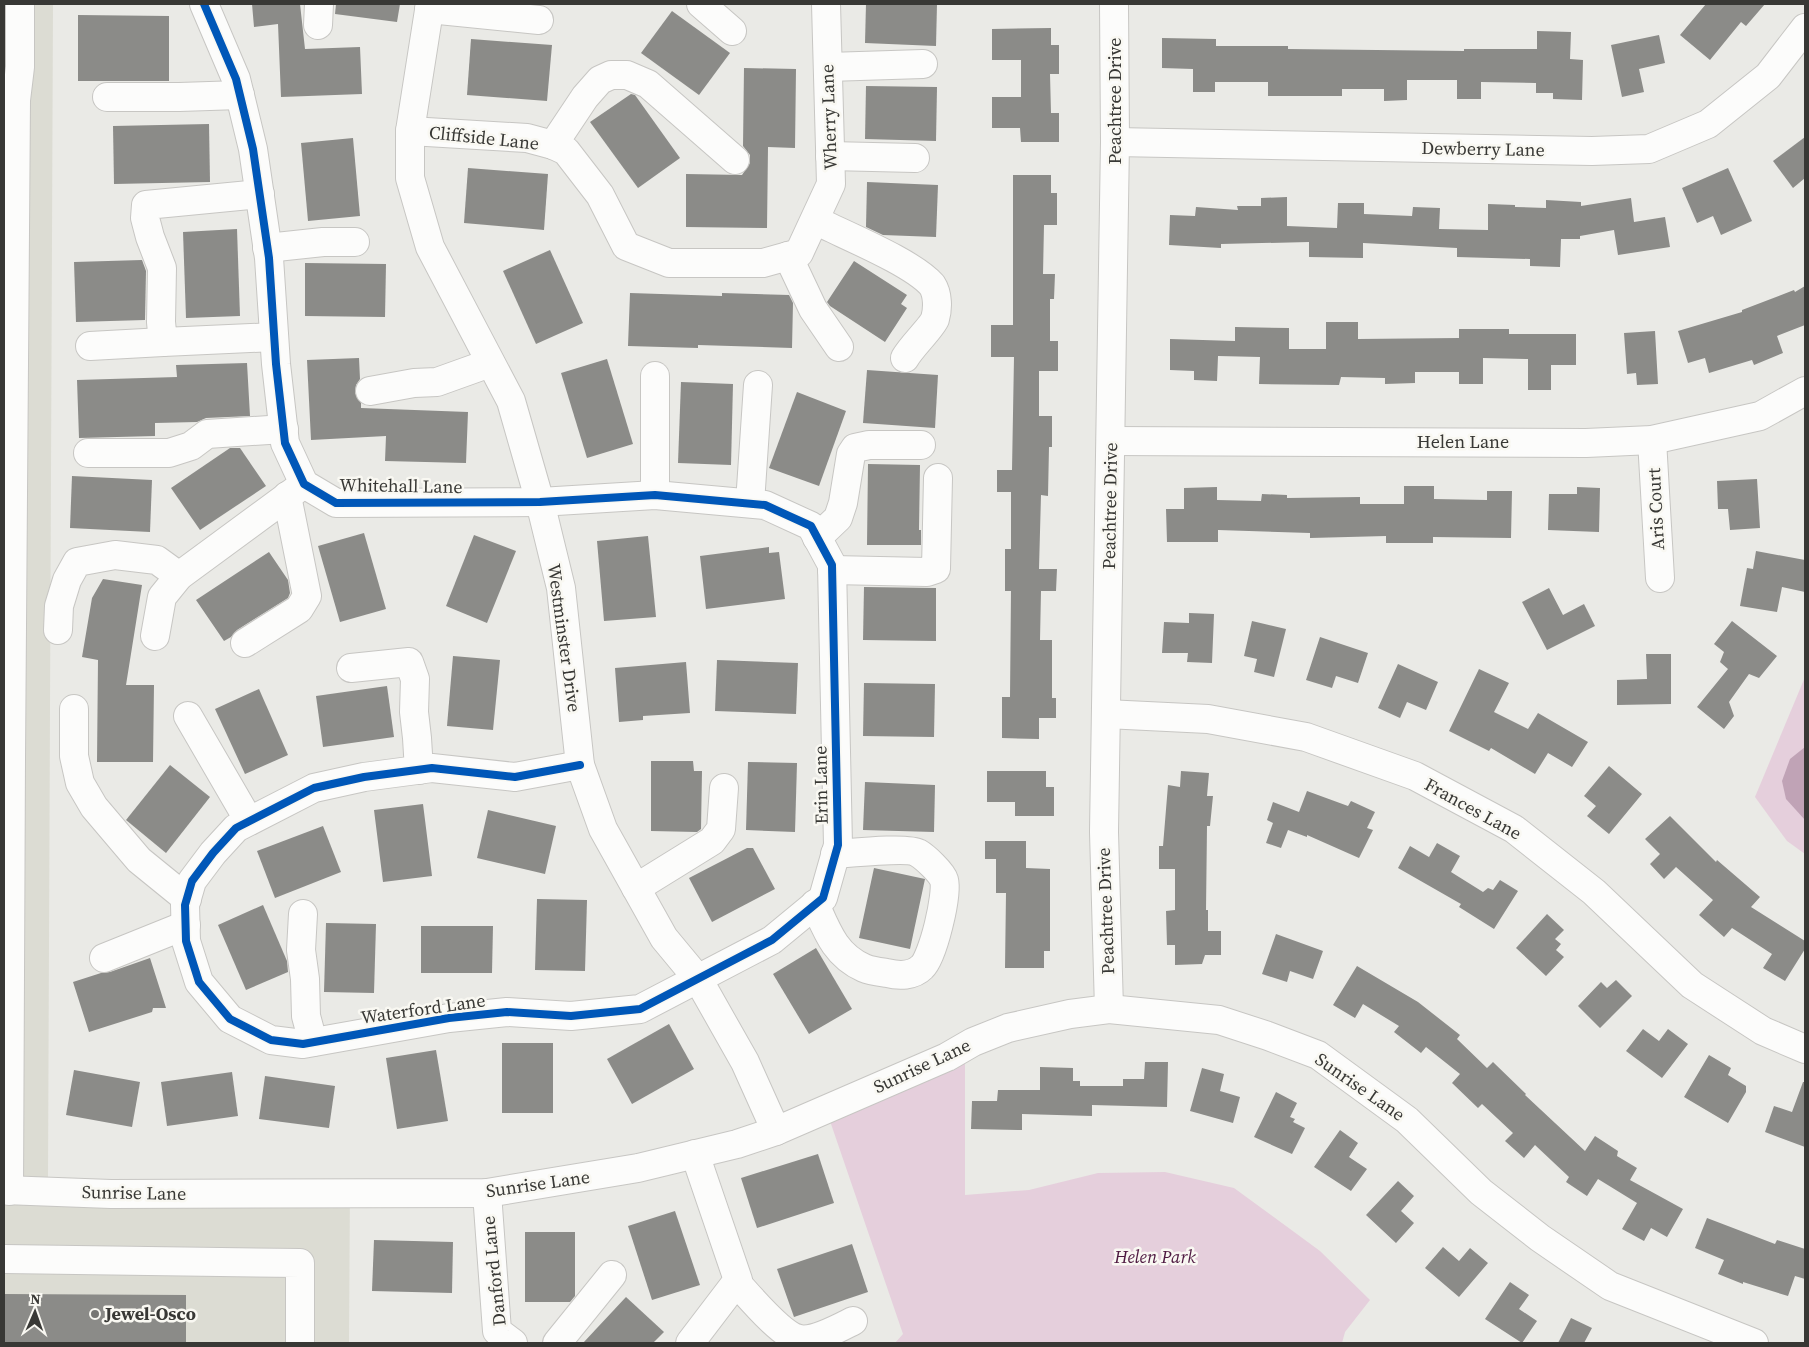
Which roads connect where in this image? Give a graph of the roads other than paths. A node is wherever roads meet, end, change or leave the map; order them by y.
1 (20, 4) edge
2 (204, 4) edge
3 (701, 4) edge
4 (826, 4) edge
5 (1114, 4) edge
6 (430, 6) edge
7 (539, 20) dead end
8 (1805, 28) edge
9 (732, 31) dead end
10 (923, 64) dead end
11 (12, 67) edge
12 (828, 67) junction
13 (240, 95) junction
14 (107, 97) dead end
15 (10, 100) edge
16 (410, 131) junction
17 (1115, 142) junction
18 (553, 145) junction
19 (830, 156) junction
20 (915, 158) dead end
21 (736, 160) dead end
22 (260, 194) junction
23 (815, 220) junction
24 (355, 242) dead end
25 (267, 248) junction
26 (794, 255) junction
27 (274, 337) junction
28 (163, 342) junction
29 (90, 346) dead end
30 (839, 347) dead end
31 (904, 358) dead end
32 (490, 363) junction
33 (655, 376) dead end
34 (758, 385) dead end
35 (370, 391) dead end
36 (1805, 391) edge
37 (284, 429) junction
38 (1652, 440) junction
39 (1112, 441) junction
40 (921, 445) dead end
41 (88, 453) dead end
42 (938, 478) dead end
43 (295, 490) junction
44 (655, 495) junction
45 (540, 502) junction
46 (750, 503) junction
47 (814, 532) junction
48 (832, 570) junction
49 (179, 576) junction
50 (1660, 578) dead end
51 (58, 630) dead end
52 (155, 636) dead end
53 (245, 643) dead end
54 (352, 668) dead end
55 (74, 709) dead end
56 (1106, 714) junction
57 (188, 716) dead end
58 (7, 757) edge
59 (580, 764) junction
60 (418, 770) junction
61 (724, 788) dead end
62 (249, 821) junction
63 (835, 854) junction
64 (636, 888) junction
65 (815, 904) junction
66 (186, 912) junction
67 (303, 914) dead end
68 (104, 958) dead end
69 (698, 980) junction
70 (1109, 1009) junction
71 (313, 1042) junction
72 (1805, 1049) edge
73 (6, 1124) edge
74 (776, 1131) junction
75 (695, 1154) junction
76 (6, 1190) edge
77 (487, 1193) junction
78 (4, 1259) edge
79 (612, 1275) dead end
80 (736, 1282) junction
81 (853, 1321) dead end
82 (300, 1343) edge
83 (513, 1343) edge
84 (557, 1343) edge
85 (690, 1343) edge
86 (1754, 1343) edge

1 - 11 street
2 - 13 street
3 - 9 street
4 - 12 street, Wherry Lane
5 - 17 street, Peachtree Drive
6 - 7 street
6 - 16 street, Westminster Drive
8 - 17 street, Dewberry Lane
10 - 12 street
11 - 15 street
12 - 19 street, Wherry Lane
13 - 14 street
13 - 22 street
15 - 58 street
16 - 18 street, Cliffside Lane
16 - 32 street, Westminster Drive
17 - 39 street, Peachtree Drive
18 - 21 street
18 - 26 street, Cliffside Lane
19 - 20 street
19 - 23 street, Wherry Lane
22 - 25 street
22 - 28 street
23 - 26 street, Wherry Lane
23 - 31 street
24 - 25 street
25 - 27 street
26 - 30 street
27 - 28 street
27 - 37 street
28 - 29 street
32 - 35 street
32 - 45 street, Westminster Drive
33 - 44 street
34 - 46 street
36 - 38 street, Helen Lane
37 - 41 street
37 - 43 street
38 - 39 street, Helen Lane
38 - 50 street, Aris Court
39 - 56 street, Peachtree Drive
40 - 47 street
42 - 48 street
43 - 45 street, Whitehall Lane
43 - 49 street
43 - 53 street
44 - 45 street, Whitehall Lane
44 - 46 street, Whitehall Lane
45 - 59 street, Westminster Drive
46 - 47 street, Whitehall Lane
47 - 48 street, Erin Lane
48 - 63 street, Erin Lane
49 - 51 street
49 - 52 street
54 - 60 street
55 - 66 street
56 - 70 street, Peachtree Drive
56 - 72 street, Frances Lane
57 - 62 street
58 - 73 street
59 - 60 street
59 - 64 street, Westminster Drive
60 - 62 street
61 - 64 street
62 - 66 street
63 - 65 street, Erin Lane
63 - 65 street
64 - 69 street, Westminster Drive
65 - 69 street, Erin Lane
66 - 68 street
66 - 71 street, Waterford Lane
67 - 71 street
69 - 71 street, Waterford Lane
69 - 74 street, Westminster Drive
70 - 74 street, Sunrise Lane
70 - 86 street, Sunrise Lane
73 - 76 street
74 - 75 street, Sunrise Lane
75 - 77 street, Sunrise Lane
75 - 80 street
76 - 77 street, Sunrise Lane
77 - 83 street, Danford Lane
78 - 82 street
79 - 84 street
80 - 81 street
80 - 85 street

